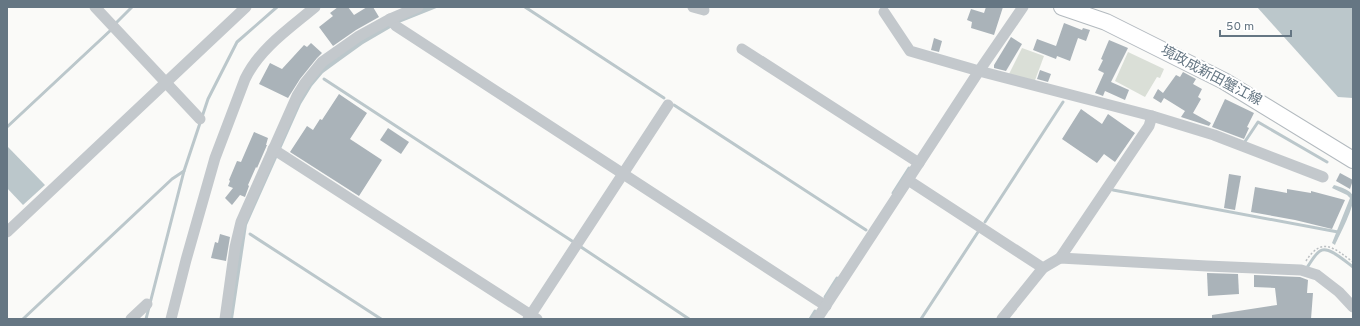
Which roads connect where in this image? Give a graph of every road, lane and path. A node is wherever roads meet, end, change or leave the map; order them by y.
1 (95, 7) edge
2 (246, 7) edge
3 (315, 7) edge
4 (418, 7) edge
5 (1023, 7) edge
6 (1062, 7) edge
7 (884, 12) dead end
8 (393, 22) junction
9 (742, 48) dead end
10 (979, 71) junction
11 (166, 83) junction
12 (668, 105) dead end
13 (1152, 116) junction
14 (200, 119) dead end
15 (276, 151) junction
16 (1353, 160) edge
17 (918, 163) junction
18 (623, 174) junction
19 (1323, 177) dead end
20 (908, 180) junction
21 (7, 232) edge
22 (1060, 258) junction
23 (1353, 262) edge
24 (1043, 268) junction
25 (1301, 270) junction
26 (147, 304) dead end
27 (826, 306) junction
28 (1353, 308) edge
29 (532, 318) edge
30 (819, 318) edge
31 (131, 319) edge
32 (171, 319) edge
33 (225, 319) edge
34 (1002, 319) edge

1 - 11 street
2 - 11 street
3 - 32 street
4 - 8 street
5 - 10 street
6 - 16 main road, 境政成新田蟹江線
7 - 10 street
8 - 15 street
8 - 18 street
9 - 17 street
10 - 13 street
10 - 17 street
11 - 14 street
11 - 21 street
12 - 18 street
13 - 19 street
13 - 22 street
15 - 29 street
15 - 33 street
17 - 20 street
18 - 27 street
18 - 29 street
20 - 24 street
20 - 27 street
22 - 24 street
22 - 25 street
23 - 25 path
24 - 34 street
25 - 28 street
26 - 31 street
27 - 30 street

